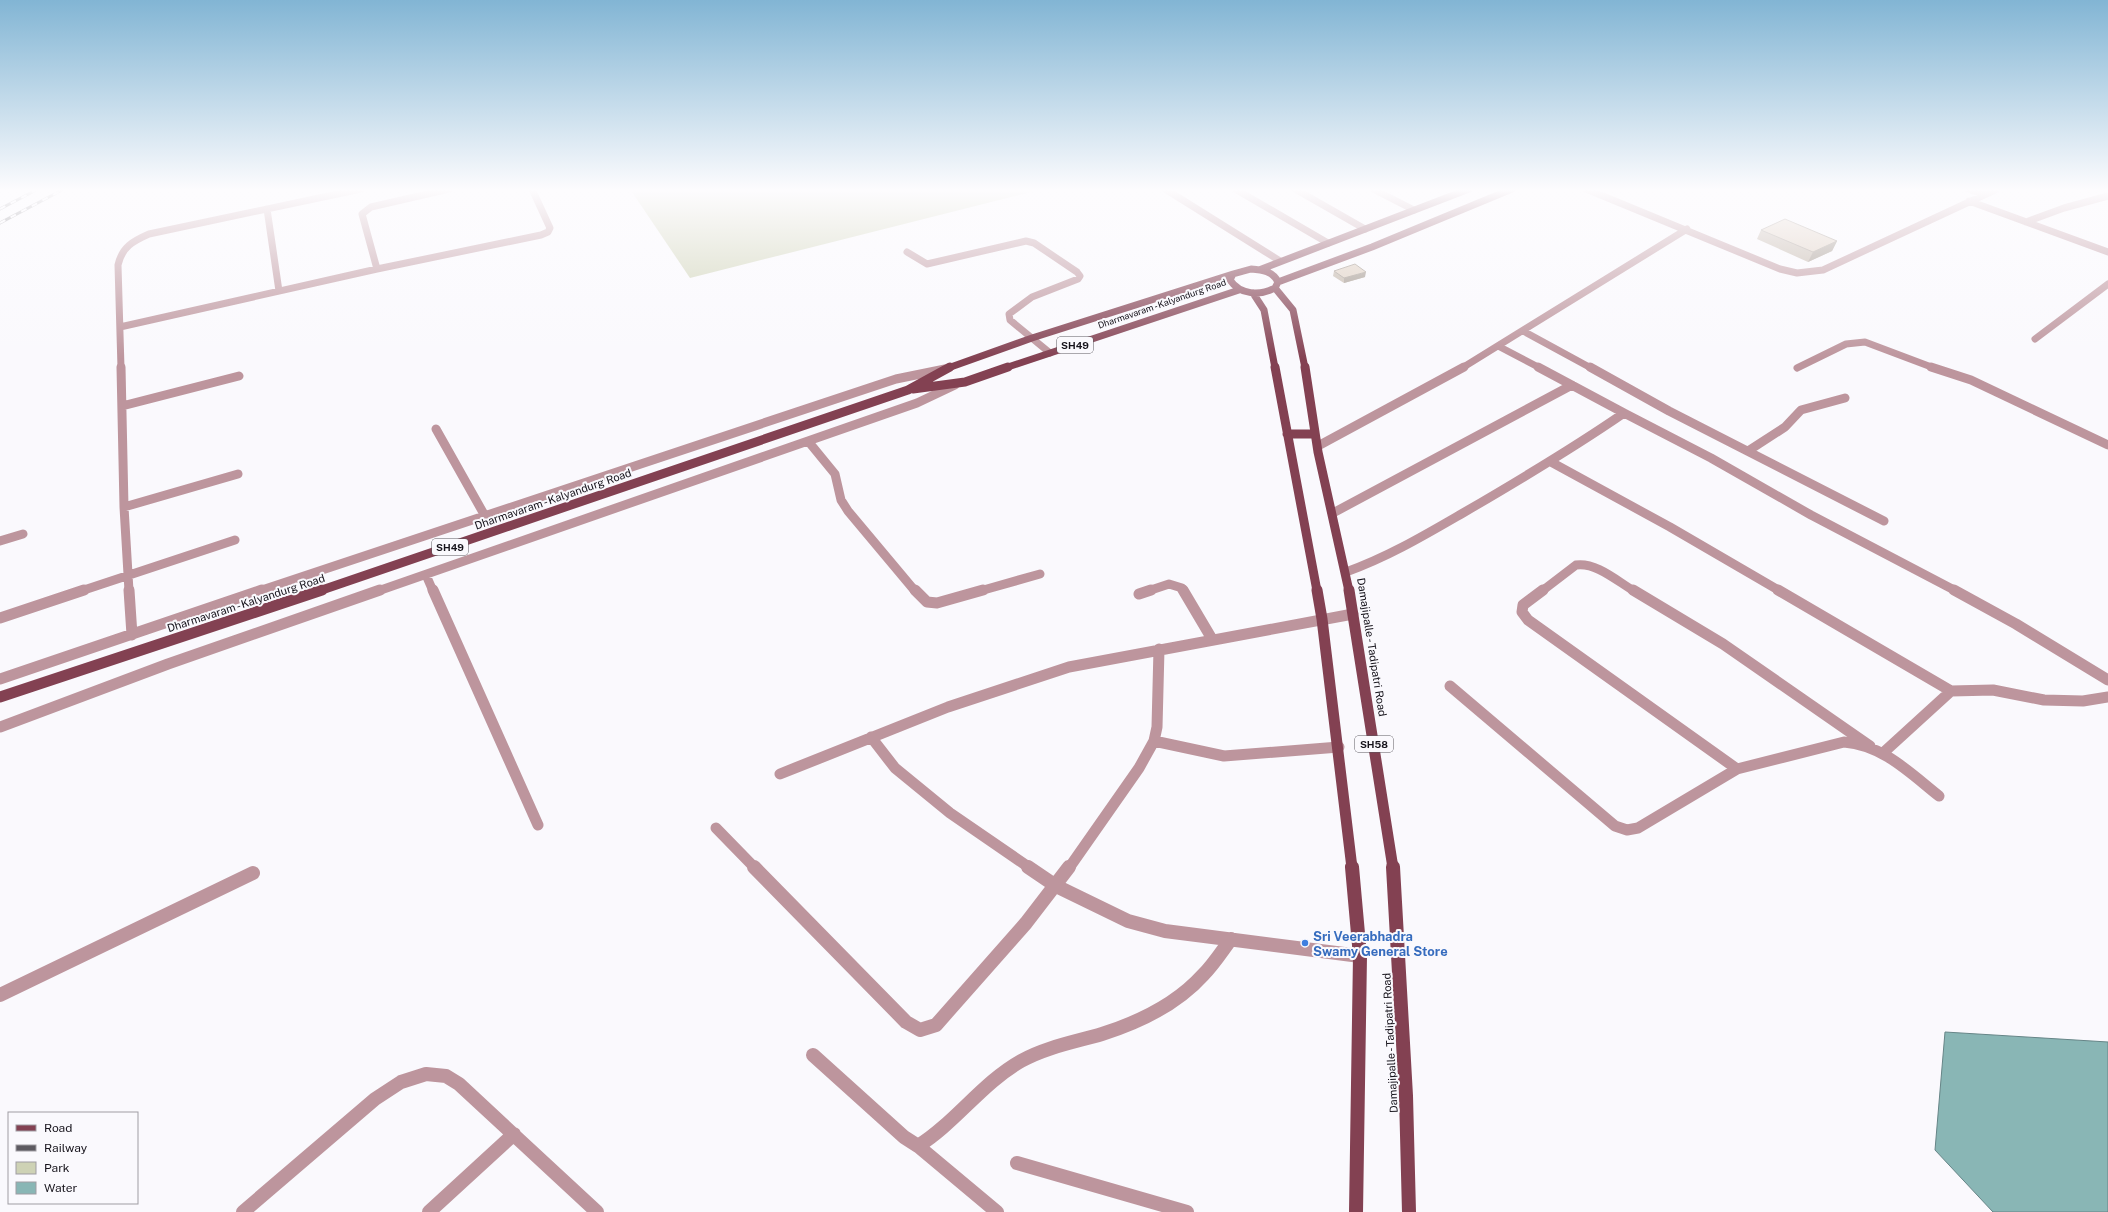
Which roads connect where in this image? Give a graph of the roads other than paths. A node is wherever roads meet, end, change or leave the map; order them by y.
1 (128, 246) edge
2 (272, 246) edge
3 (371, 246) edge
4 (491, 246) edge
5 (1006, 246) edge
6 (1038, 246) edge
7 (1255, 246) edge
8 (1321, 246) edge
9 (1375, 246) edge
10 (1661, 246) edge
11 (1726, 246) edge
12 (1875, 246) edge
13 (2090, 246) edge
14 (908, 252) dead end
15 (2108, 252) edge
16 (1280, 261) junction
17 (377, 269) junction
18 (1259, 270) junction
19 (1233, 274) junction
20 (2108, 284) edge
21 (1277, 285) junction
22 (1239, 290) junction
23 (279, 291) junction
24 (1253, 293) junction
25 (120, 327) junction
26 (1525, 332) junction
27 (1032, 338) junction
28 (2035, 339) dead end
29 (1500, 347) junction
30 (1050, 353) junction
31 (945, 368) junction
32 (1797, 368) dead end
33 (239, 376) dead end
34 (955, 385) junction
35 (1572, 385) junction
36 (908, 390) junction
37 (1845, 398) dead end
38 (122, 406) junction
39 (1624, 413) junction
40 (436, 429) dead end
41 (1287, 434) junction
42 (1315, 434) junction
43 (808, 441) junction
44 (2108, 445) edge
45 (1318, 446) junction
46 (1748, 451) junction
47 (1551, 462) junction
48 (238, 474) dead end
49 (124, 507) junction
50 (1334, 513) junction
51 (485, 516) junction
52 (1884, 521) dead end
53 (23, 534) dead end
54 (235, 540) dead end
55 (0, 541) edge
56 (1346, 572) junction
57 (1040, 574) dead end
58 (426, 575) junction
59 (128, 576) junction
60 (1139, 594) dead end
61 (1353, 614) junction
62 (0, 618) edge
63 (1322, 619) junction
64 (132, 635) junction
65 (1212, 639) junction
66 (1160, 648) junction
67 (0, 679) edge
68 (2108, 680) edge
69 (1450, 686) dead end
70 (1951, 691) junction
71 (0, 697) edge
72 (2108, 697) edge
73 (0, 727) edge
74 (871, 737) junction
75 (1154, 741) junction
76 (1870, 746) junction
77 (1339, 747) junction
78 (1883, 753) junction
79 (1737, 769) junction
80 (780, 774) dead end
81 (1939, 796) dead end
82 (538, 825) dead end
83 (716, 828) dead end
84 (253, 873) dead end
85 (1056, 886) junction
86 (1231, 939) junction
87 (1360, 956) junction
88 (0, 995) edge
89 (813, 1056) dead end
90 (514, 1134) junction
91 (918, 1146) junction
92 (1017, 1163) dead end
93 (243, 1212) edge
94 (429, 1212) edge
95 (597, 1212) edge
96 (997, 1212) edge
97 (1187, 1212) edge
98 (1356, 1212) edge
99 (1409, 1212) edge

1 - 25 street
2 - 23 street
3 - 17 street
4 - 17 street
5 - 14 street
6 - 27 street
7 - 16 street
8 - 16 main road
9 - 21 main road
10 - 26 street
11 - 12 street
13 - 15 street
16 - 18 main road
17 - 23 street
18 - 19 main road
18 - 21 main road, Damajipalle - Tadipatri Road / SH58
19 - 22 main road
19 - 27 main road, Dharmavaram - Kalyandurg Road / SH49
20 - 28 street
21 - 24 main road
21 - 42 main road, Damajipalle - Tadipatri Road / SH58
22 - 24 main road
22 - 30 main road, Dharmavaram - Kalyandurg Road / SH49
23 - 25 street
24 - 41 main road, SH58
25 - 38 street
26 - 29 street
26 - 46 street
27 - 30 street
27 - 31 main road, Dharmavaram - Kalyandurg Road / SH49
29 - 35 street
29 - 45 street
30 - 34 main road, Dharmavaram - Kalyandurg Road / SH49
31 - 36 main road, Dharmavaram - Kalyandurg Road / SH49
31 - 51 street
32 - 44 street
33 - 38 street
34 - 36 main road, Dharmavaram - Kalyandurg Road / SH49
34 - 43 street
35 - 39 street
35 - 50 street
36 - 71 main road, Dharmavaram - Kalyandurg Road / SH49
37 - 46 street
38 - 49 street
39 - 47 street
39 - 68 street
40 - 51 street
41 - 42 main road
41 - 63 main road, SH58
42 - 45 main road, Damajipalle - Tadipatri Road / SH58
43 - 57 street
43 - 58 street
45 - 50 main road, Damajipalle - Tadipatri Road / SH58
46 - 52 street
47 - 56 street
47 - 70 street
48 - 49 street
49 - 59 street
50 - 56 main road, Damajipalle - Tadipatri Road / SH58
51 - 64 street
53 - 55 street
54 - 59 street
56 - 61 main road, Damajipalle - Tadipatri Road / SH58
58 - 73 street
58 - 82 street
59 - 62 street
59 - 64 street
60 - 65 street
61 - 63 street
61 - 99 main road, Damajipalle - Tadipatri Road / SH58
63 - 65 street
63 - 77 main road, SH58
64 - 67 street
65 - 66 street
66 - 74 street
66 - 75 street
69 - 79 street
70 - 72 street
70 - 78 street
74 - 80 street
74 - 85 street
75 - 77 street
75 - 85 street
76 - 78 street
76 - 79 street
76 - 79 street
77 - 87 main road, SH58
78 - 81 street
83 - 85 street
84 - 88 street
85 - 86 street
86 - 87 street
86 - 91 street
87 - 98 main road, SH58
89 - 91 street
90 - 93 street
90 - 94 street
90 - 95 street
91 - 96 street
92 - 97 street

